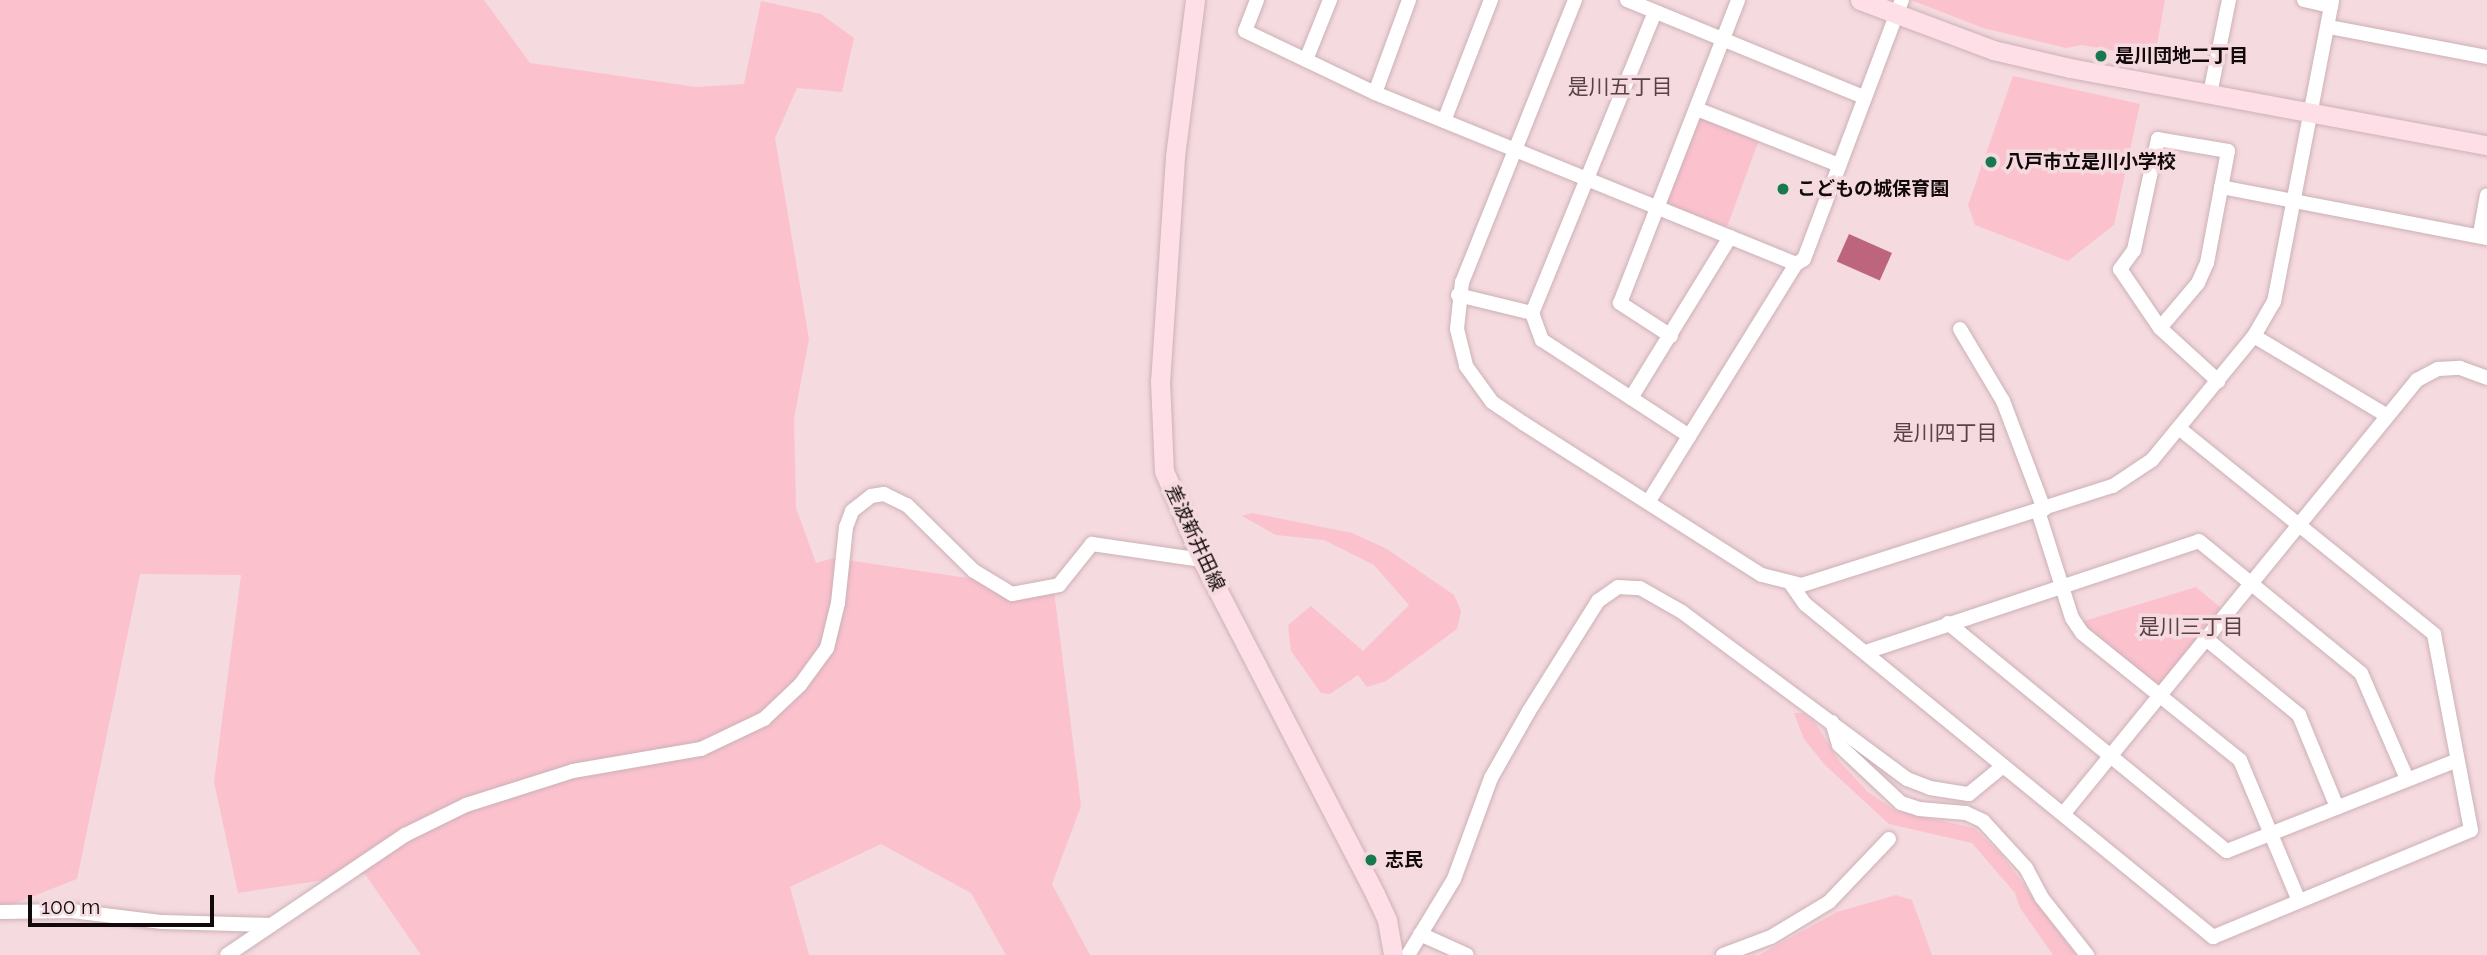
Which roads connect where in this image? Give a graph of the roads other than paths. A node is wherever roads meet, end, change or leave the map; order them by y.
1 (1195, 0) edge
2 (1257, 0) edge
3 (1330, 0) edge
4 (1409, 0) edge
5 (1490, 0) edge
6 (1575, 0) edge
7 (1627, 0) edge
8 (1738, 0) edge
9 (1860, 0) edge
10 (2229, 0) edge
11 (2304, 0) edge
12 (2332, 3) edge
13 (1899, 7) edge
14 (1655, 12) junction
15 (2329, 27) junction
16 (1723, 40) junction
17 (2487, 57) edge
18 (1306, 60) junction
19 (1375, 93) junction
20 (2210, 94) junction
21 (1864, 97) junction
22 (1697, 109) junction
23 (2312, 112) junction
24 (1444, 121) junction
25 (2487, 145) edge
26 (1515, 150) junction
27 (1839, 165) junction
28 (1586, 180) junction
29 (2221, 187) junction
30 (2487, 196) edge
31 (2295, 200) junction
32 (1657, 207) junction
33 (2484, 236) edge
34 (1730, 237) junction
35 (1796, 264) junction
36 (1458, 295) junction
37 (1532, 313) junction
38 (2160, 328) junction
39 (1960, 329) dead end
40 (1671, 336) junction
41 (2254, 336) junction
42 (2487, 378) edge
43 (2218, 381) junction
44 (1632, 398) junction
45 (2386, 415) junction
46 (2179, 428) junction
47 (1689, 436) junction
48 (1648, 501) junction
49 (2041, 510) junction
50 (2296, 525) junction
51 (1202, 560) junction
52 (2251, 583) junction
53 (1791, 584) junction
54 (2060, 586) junction
55 (1948, 623) junction
56 (2205, 638) junction
57 (1866, 652) junction
58 (2158, 696) junction
59 (1832, 722) junction
60 (2109, 757) junction
61 (2456, 761) junction
62 (2003, 766) junction
63 (2407, 779) junction
64 (2337, 807) junction
65 (2064, 813) junction
66 (2271, 835) junction
67 (1889, 839) dead end
68 (2299, 901) junction
69 (0, 912) edge
70 (271, 925) junction
71 (1420, 934) junction
72 (227, 955) edge
73 (1393, 955) edge
74 (1408, 955) edge
75 (1467, 955) edge
76 (1724, 955) edge
77 (2088, 955) edge

1 - 51 main road, 差波新井田線
2 - 18 street
3 - 18 street
4 - 19 street
5 - 24 street
6 - 26 street
7 - 14 street
8 - 16 street
9 - 13 main road
10 - 20 street
11 - 12 street
12 - 15 street
13 - 20 main road
13 - 21 street
14 - 16 street
14 - 28 street
15 - 17 street
15 - 23 street
16 - 21 street
16 - 22 street
18 - 19 street
19 - 24 street
20 - 23 main road
21 - 27 street
22 - 27 street
22 - 32 street
23 - 25 main road
23 - 31 street
24 - 26 street
26 - 28 street
26 - 36 street
27 - 35 street
28 - 32 street
28 - 37 street
29 - 31 street
29 - 38 street
29 - 38 street
30 - 33 street
31 - 33 street
31 - 41 street
32 - 34 street
32 - 40 street
34 - 35 street
34 - 40 street
35 - 47 street
36 - 37 street
36 - 48 street
37 - 44 street
38 - 43 street
39 - 49 street
40 - 44 street
41 - 43 street
41 - 45 street
42 - 45 street
43 - 46 street
44 - 47 street
45 - 50 street
46 - 49 street
46 - 50 street
47 - 48 street
48 - 53 street
49 - 53 street
49 - 54 street
50 - 52 street
50 - 61 street
51 - 70 street
51 - 73 main road, 差波新井田線
52 - 54 street
52 - 56 street
52 - 63 street
53 - 57 street
54 - 55 street
54 - 58 street
55 - 57 street
55 - 60 street
56 - 58 street
56 - 64 street
57 - 62 street
58 - 60 street
58 - 66 street
59 - 62 street
59 - 71 street
59 - 77 street
60 - 65 street
60 - 66 street
61 - 63 street
61 - 68 street
62 - 65 street
63 - 64 street
64 - 66 street
65 - 68 street
66 - 68 street
67 - 76 street
69 - 70 street
70 - 72 street
71 - 74 street
71 - 75 street

